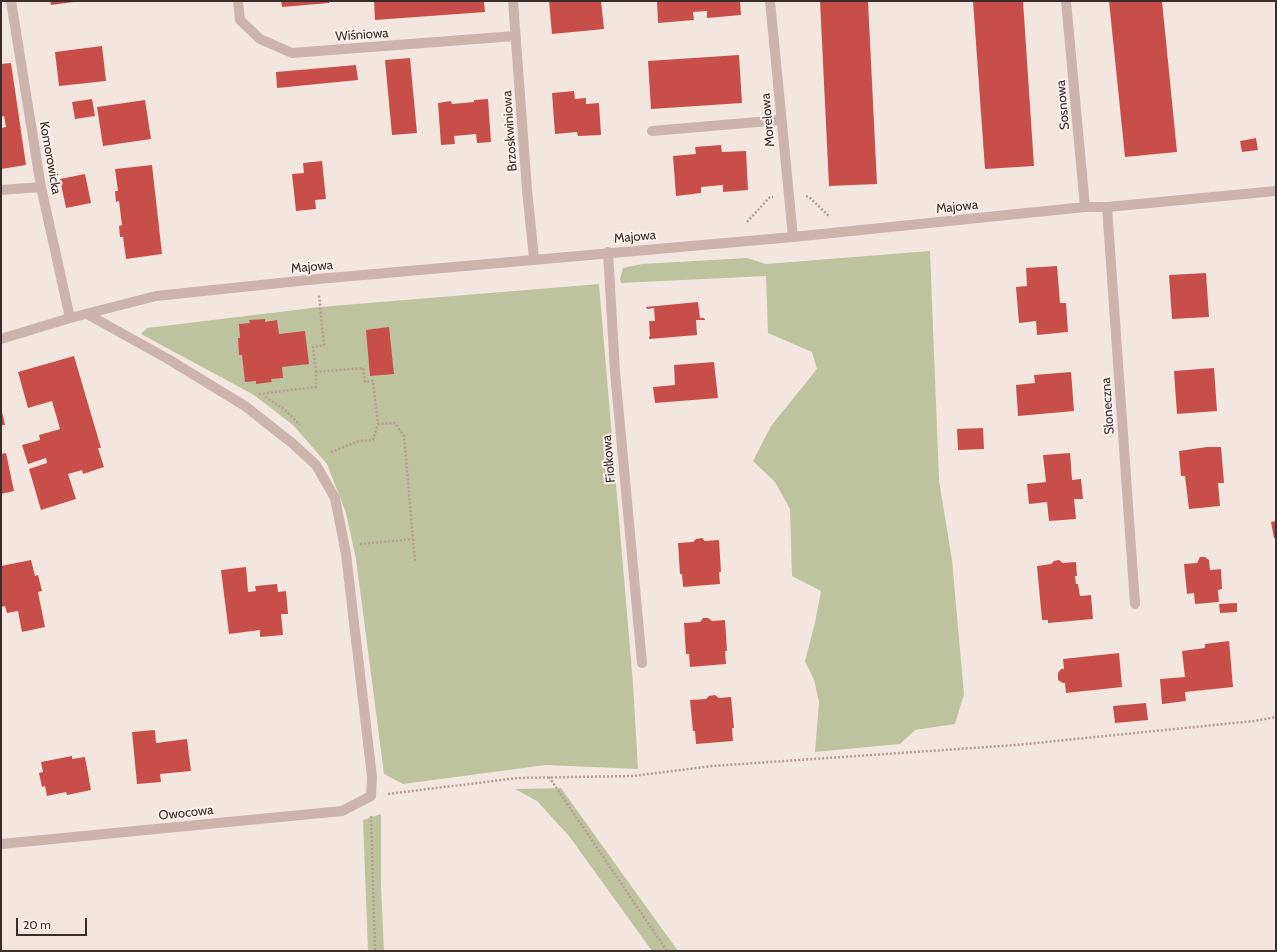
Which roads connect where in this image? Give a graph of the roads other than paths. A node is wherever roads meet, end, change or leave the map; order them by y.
1 (11, 1) edge
2 (238, 1) edge
3 (513, 1) edge
4 (770, 1) edge
5 (1066, 1) edge
6 (516, 36) junction
7 (781, 120) junction
8 (652, 130) dead end
9 (40, 187) junction
10 (1, 190) edge
11 (1276, 191) edge
12 (1085, 207) junction
13 (1107, 207) junction
14 (793, 237) junction
15 (608, 252) junction
16 (534, 258) junction
17 (87, 314) junction
18 (70, 318) junction
19 (1, 339) edge
20 (1135, 604) dead end
21 (642, 663) dead end
22 (1, 844) edge

1 - 9 street, Komorowicka
2 - 6 street, Wiśniowa
3 - 6 street, Brzoskwiniowa
4 - 7 street, Morelowa
5 - 12 street, Sosnowa
6 - 16 street, Brzoskwiniowa
7 - 8 street
7 - 14 street, Morelowa
9 - 10 street
9 - 18 street, Komorowicka
11 - 13 street, Majowa
12 - 13 street, Majowa
12 - 14 street, Majowa
13 - 20 street, Słoneczna
14 - 15 street, Majowa
15 - 16 street, Majowa
15 - 21 street, Fiołkowa
16 - 17 street, Majowa
17 - 18 street, Majowa
17 - 22 street, Owocowa
18 - 19 street, Majowa

